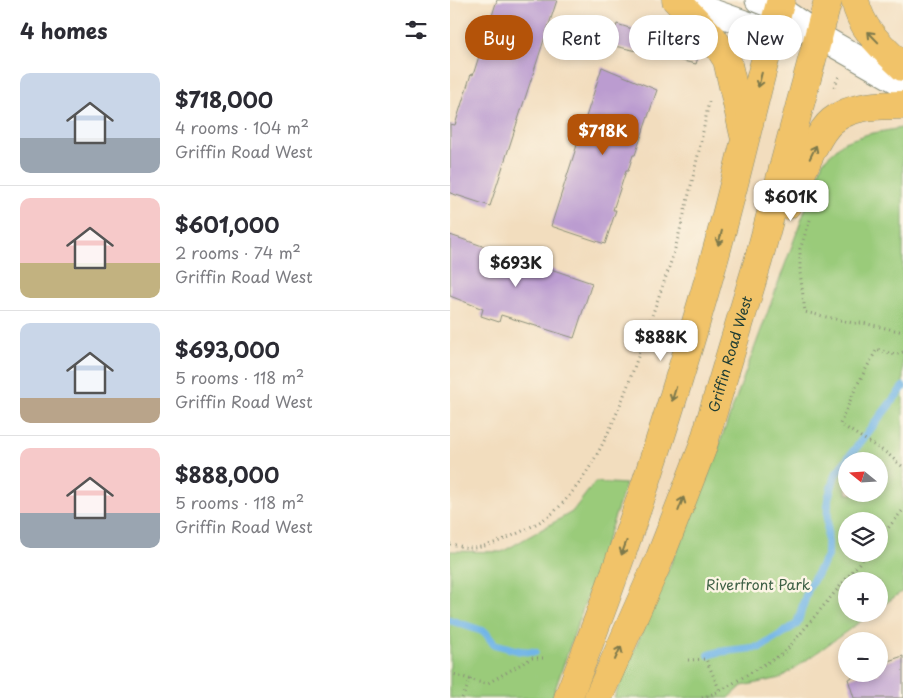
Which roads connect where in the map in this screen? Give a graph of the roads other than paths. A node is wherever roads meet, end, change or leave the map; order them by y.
1 (678, 0) edge
2 (828, 0) edge
3 (855, 0) edge
4 (772, 10) edge
5 (819, 36) junction
6 (903, 67) edge
7 (903, 84) edge
8 (903, 106) edge
9 (745, 141) junction
10 (759, 258) junction
11 (568, 698) edge
12 (598, 698) edge

1 - 4 street
1 - 9 main road
2 - 5 main road, Griffin Road West
6 -> 3 main road
4 - 5 street
4 -> 9 main road
5 - 7 street
5 - 10 main road, Griffin Road West
10 -> 8 main road
9 -> 11 main road
12 -> 10 main road, Griffin Road West

